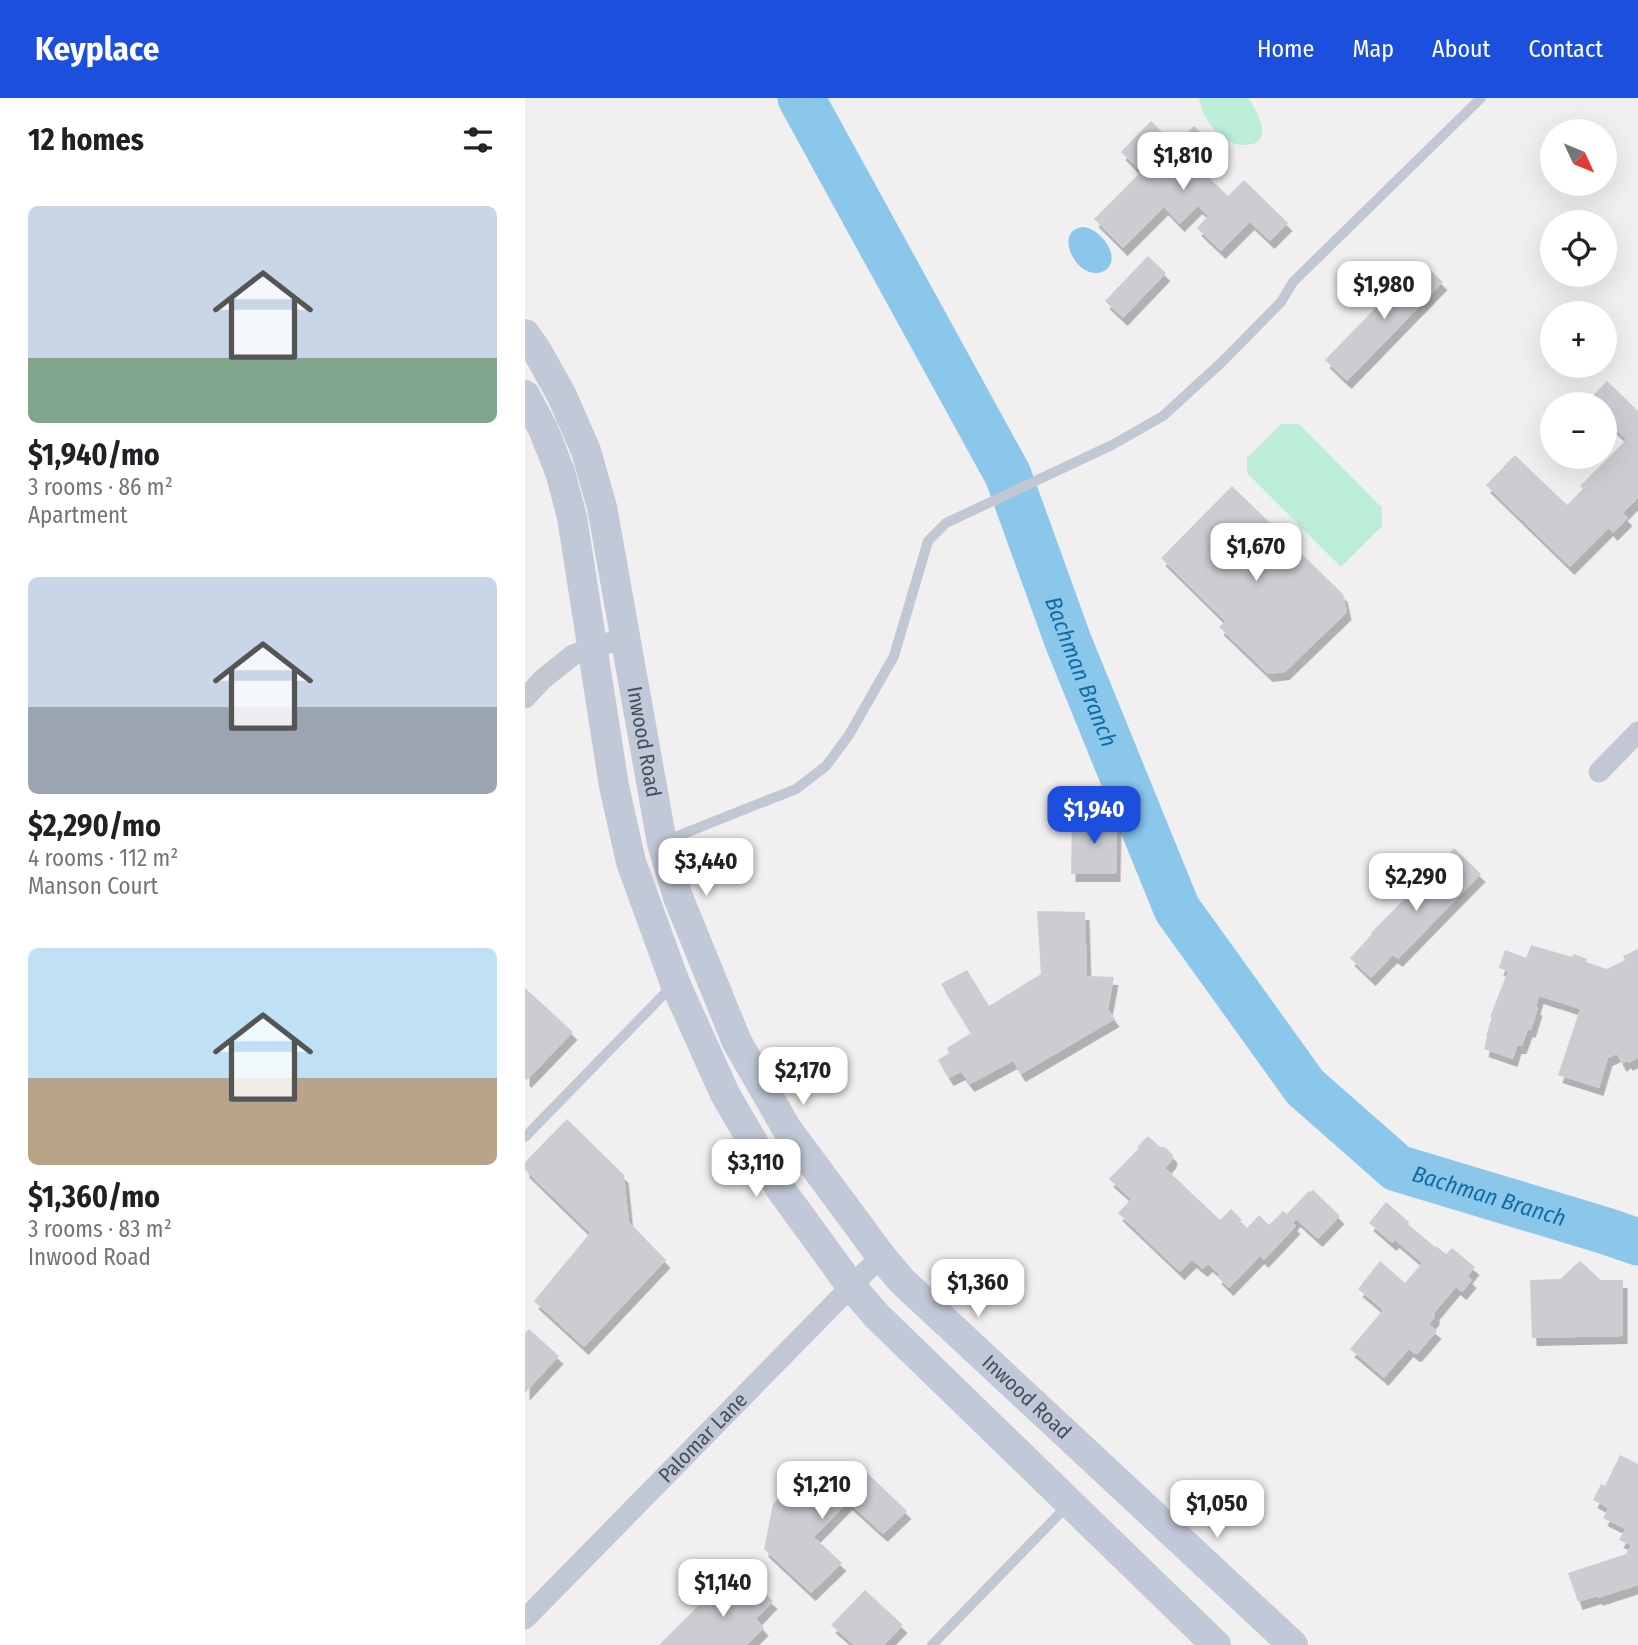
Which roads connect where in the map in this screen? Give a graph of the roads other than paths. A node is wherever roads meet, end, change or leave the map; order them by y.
1 (1481, 98) edge
2 (525, 334) edge
3 (525, 394) edge
4 (625, 637) junction
5 (593, 648) junction
6 (525, 698) edge
7 (1638, 732) edge
8 (1599, 772) dead end
9 (662, 843) junction
10 (706, 968) junction
11 (675, 983) junction
12 (525, 1137) edge
13 (881, 1256) junction
14 (851, 1286) junction
15 (1069, 1504) junction
16 (525, 1619) edge
17 (932, 1645) edge
18 (1216, 1645) edge
19 (1293, 1645) edge

1 - 9 lane
2 - 4 main road, Inwood Road
3 - 5 main road, Inwood Road
4 - 5 street
4 - 9 main road, Inwood Road
5 - 6 street
5 - 11 main road, Inwood Road
7 - 8 street
9 - 10 main road, Inwood Road
10 - 11 main road
10 - 13 main road, Inwood Road
11 - 12 lane
11 - 14 main road, Inwood Road
13 - 14 street, Palomar Lane
13 - 19 main road, Inwood Road
14 - 15 main road, Inwood Road
14 - 16 street, Palomar Lane
15 - 17 lane
15 - 18 main road, Inwood Road

